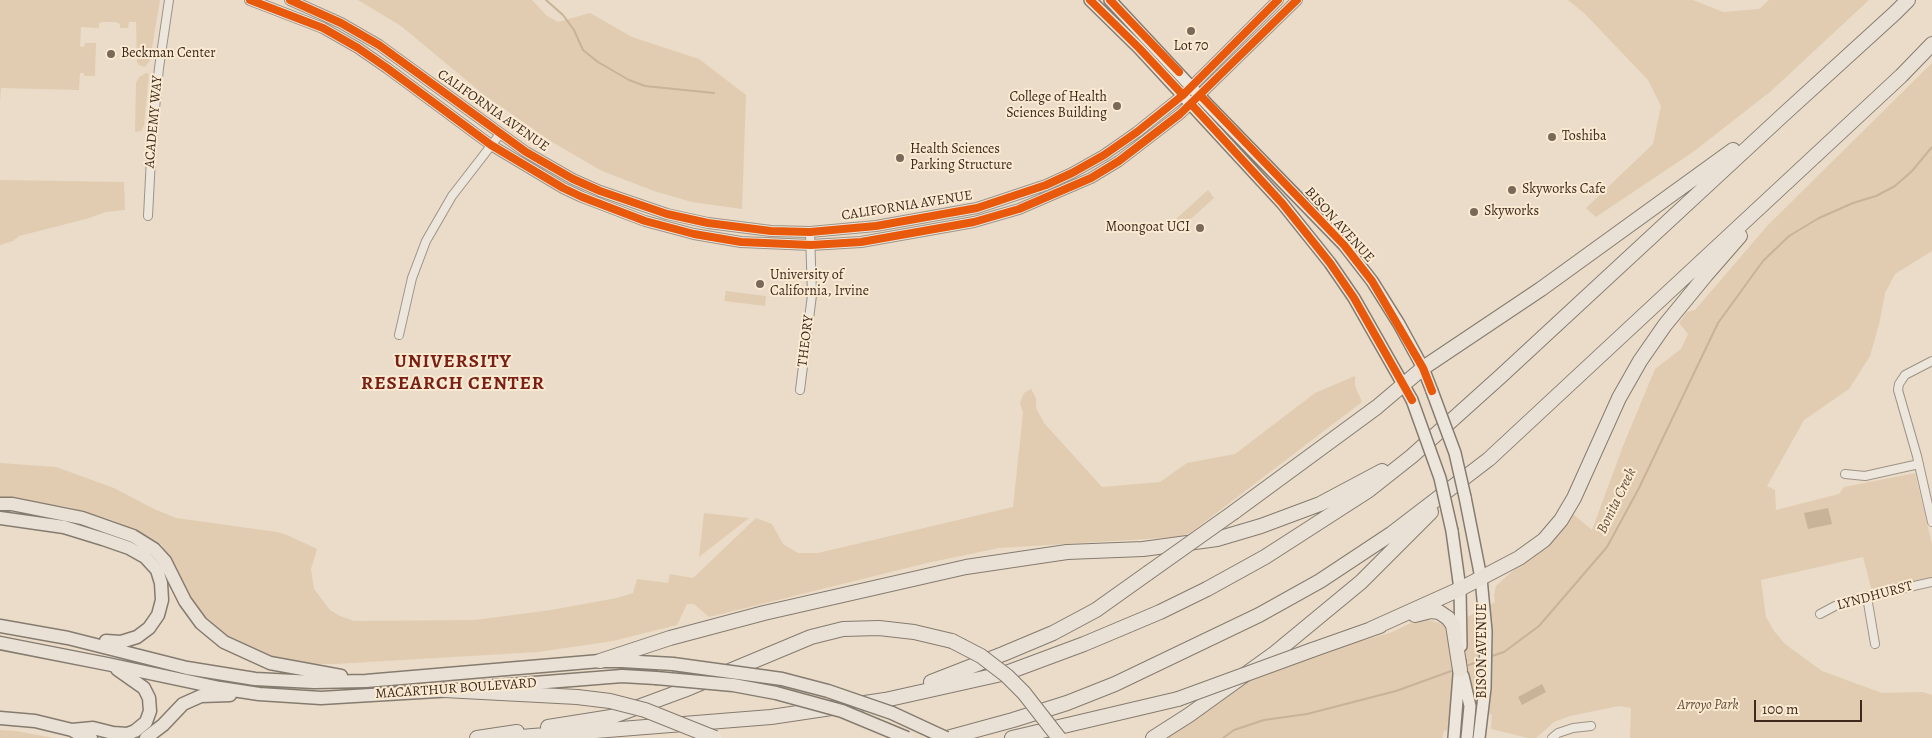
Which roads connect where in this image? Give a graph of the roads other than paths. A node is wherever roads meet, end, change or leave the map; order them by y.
1 (169, 0) edge
2 (250, 0) edge
3 (290, 0) edge
4 (1090, 0) edge
5 (1110, 0) edge
6 (1278, 0) edge
7 (1297, 0) edge
8 (1908, 0) edge
9 (1932, 44) edge
10 (1196, 91) junction
11 (1183, 95) junction
12 (1191, 104) junction
13 (1782, 115) junction
14 (500, 134) junction
15 (491, 145) junction
16 (1797, 172) junction
17 (148, 216) dead end
18 (810, 232) junction
19 (811, 245) junction
20 (399, 334) dead end
21 (1932, 361) edge
22 (1423, 368) junction
23 (1404, 384) junction
24 (800, 390) dead end
25 (1412, 456) junction
26 (1919, 464) junction
27 (1475, 470) junction
28 (1845, 474) dead end
29 (0, 504) edge
30 (0, 518) edge
31 (1932, 522) edge
32 (1480, 578) junction
33 (1932, 582) edge
34 (1460, 589) junction
35 (1867, 597) junction
36 (1820, 614) dead end
37 (0, 626) edge
38 (1371, 629) junction
39 (0, 643) edge
40 (102, 644) junction
41 (1875, 644) dead end
42 (600, 661) junction
43 (108, 664) junction
44 (1460, 670) junction
45 (366, 681) junction
46 (444, 690) junction
47 (259, 694) junction
48 (885, 700) junction
49 (0, 718) edge
50 (1591, 726) dead end
51 (72, 730) junction
52 (1480, 733) edge
53 (1468, 735) edge
54 (90, 738) edge
55 (146, 738) edge
56 (477, 738) edge
57 (508, 738) edge
58 (715, 738) edge
59 (907, 738) edge
60 (946, 738) edge
61 (1012, 738) edge
62 (1059, 738) edge
63 (1153, 738) edge
64 (1454, 738) edge
65 (1552, 738) edge

1 - 17 street, ACADEMY WAY
2 - 15 street, CALIFORNIA AVENUE
3 - 14 street, CALIFORNIA AVENUE
4 - 11 main road, BISON AVENUE
5 - 10 main road, BISON AVENUE
6 - 10 street, CALIFORNIA AVENUE
7 - 10 street, CALIFORNIA AVENUE
8 - 13 highway
9 - 16 highway
10 - 11 street, CALIFORNIA AVENUE
10 - 12 street, CALIFORNIA AVENUE
10 - 22 main road, BISON AVENUE
11 - 12 main road, BISON AVENUE
11 - 18 street, CALIFORNIA AVENUE
12 - 19 street, CALIFORNIA AVENUE
12 - 23 main road, BISON AVENUE
13 - 22 highway
13 - 25 highway
14 - 15 street
14 - 18 street, CALIFORNIA AVENUE
15 - 19 street, CALIFORNIA AVENUE
15 - 20 street
16 - 27 highway
16 - 32 highway
18 - 19 street, THEORY
19 - 24 street, THEORY
21 - 26 street
22 - 23 highway
22 - 32 main road, BISON AVENUE, bridge
23 - 34 main road, BISON AVENUE, bridge
23 - 48 highway, bridge
25 - 42 highway
25 - 48 highway
26 - 28 street
26 - 31 street
27 - 60 highway
27 - 63 highway
29 - 45 main road
30 - 40 main road
32 - 34 highway
32 - 52 main road, BISON AVENUE
33 - 35 street, LYNDHURST
34 - 38 highway
34 - 44 main road, BISON AVENUE
35 - 36 street, LYNDHURST
35 - 41 street
37 - 40 main road, MACARTHUR BOULEVARD
38 - 44 highway
38 - 61 highway, bridge
39 - 43 main road, MACARTHUR BOULEVARD
40 - 45 main road, MACARTHUR BOULEVARD
42 - 45 main road, MACARTHUR BOULEVARD
42 - 60 main road, bridge
43 - 47 main road, MACARTHUR BOULEVARD
43 - 51 main road
44 - 53 main road
44 - 64 main road, BISON AVENUE
46 - 47 main road, MACARTHUR BOULEVARD
46 - 58 highway, bridge
46 - 59 main road, MACARTHUR BOULEVARD, bridge
47 - 55 main road
48 - 57 highway
49 - 51 main road
50 - 65 street
51 - 54 main road
56 - 62 highway, bridge

